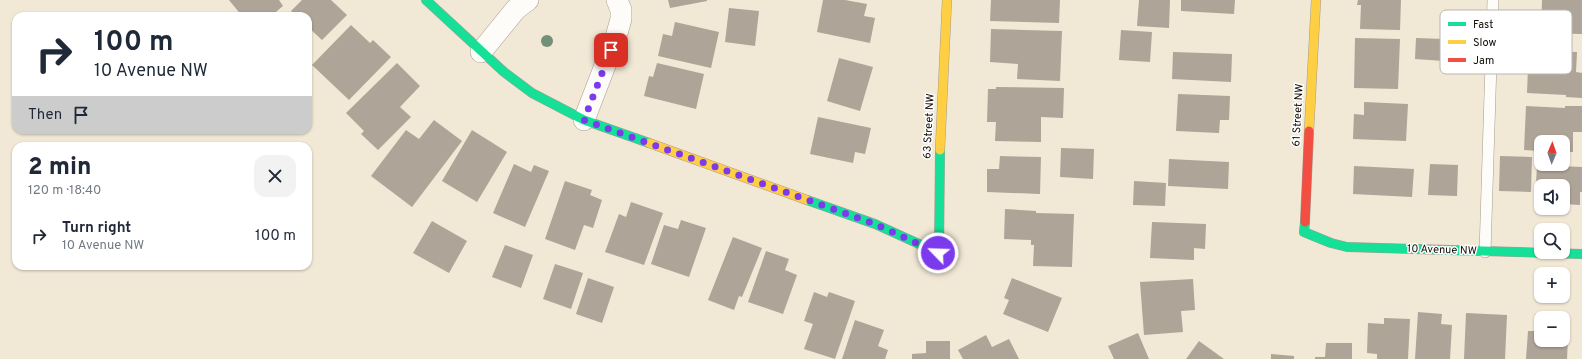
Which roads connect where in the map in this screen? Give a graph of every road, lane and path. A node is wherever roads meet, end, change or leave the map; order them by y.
1 (426, 0) edge
2 (528, 0) edge
3 (617, 0) edge
4 (947, 0) edge
5 (1316, 0) edge
6 (1493, 0) edge
7 (1493, 10) edge
8 (481, 52) junction
9 (1491, 74) edge
10 (584, 120) junction
11 (1304, 232) joint
12 (1485, 252) junction
13 (1582, 254) edge

1 - 8 street
2 - 8 street
3 - 10 street
4 - 10 street, 63 Street NW
5 - 11 street, 61 Street NW
6 - 7 lane
8 - 10 street
9 - 12 lane
11 - 12 street, 10 Avenue NW
12 - 13 street, 10 Avenue NW

